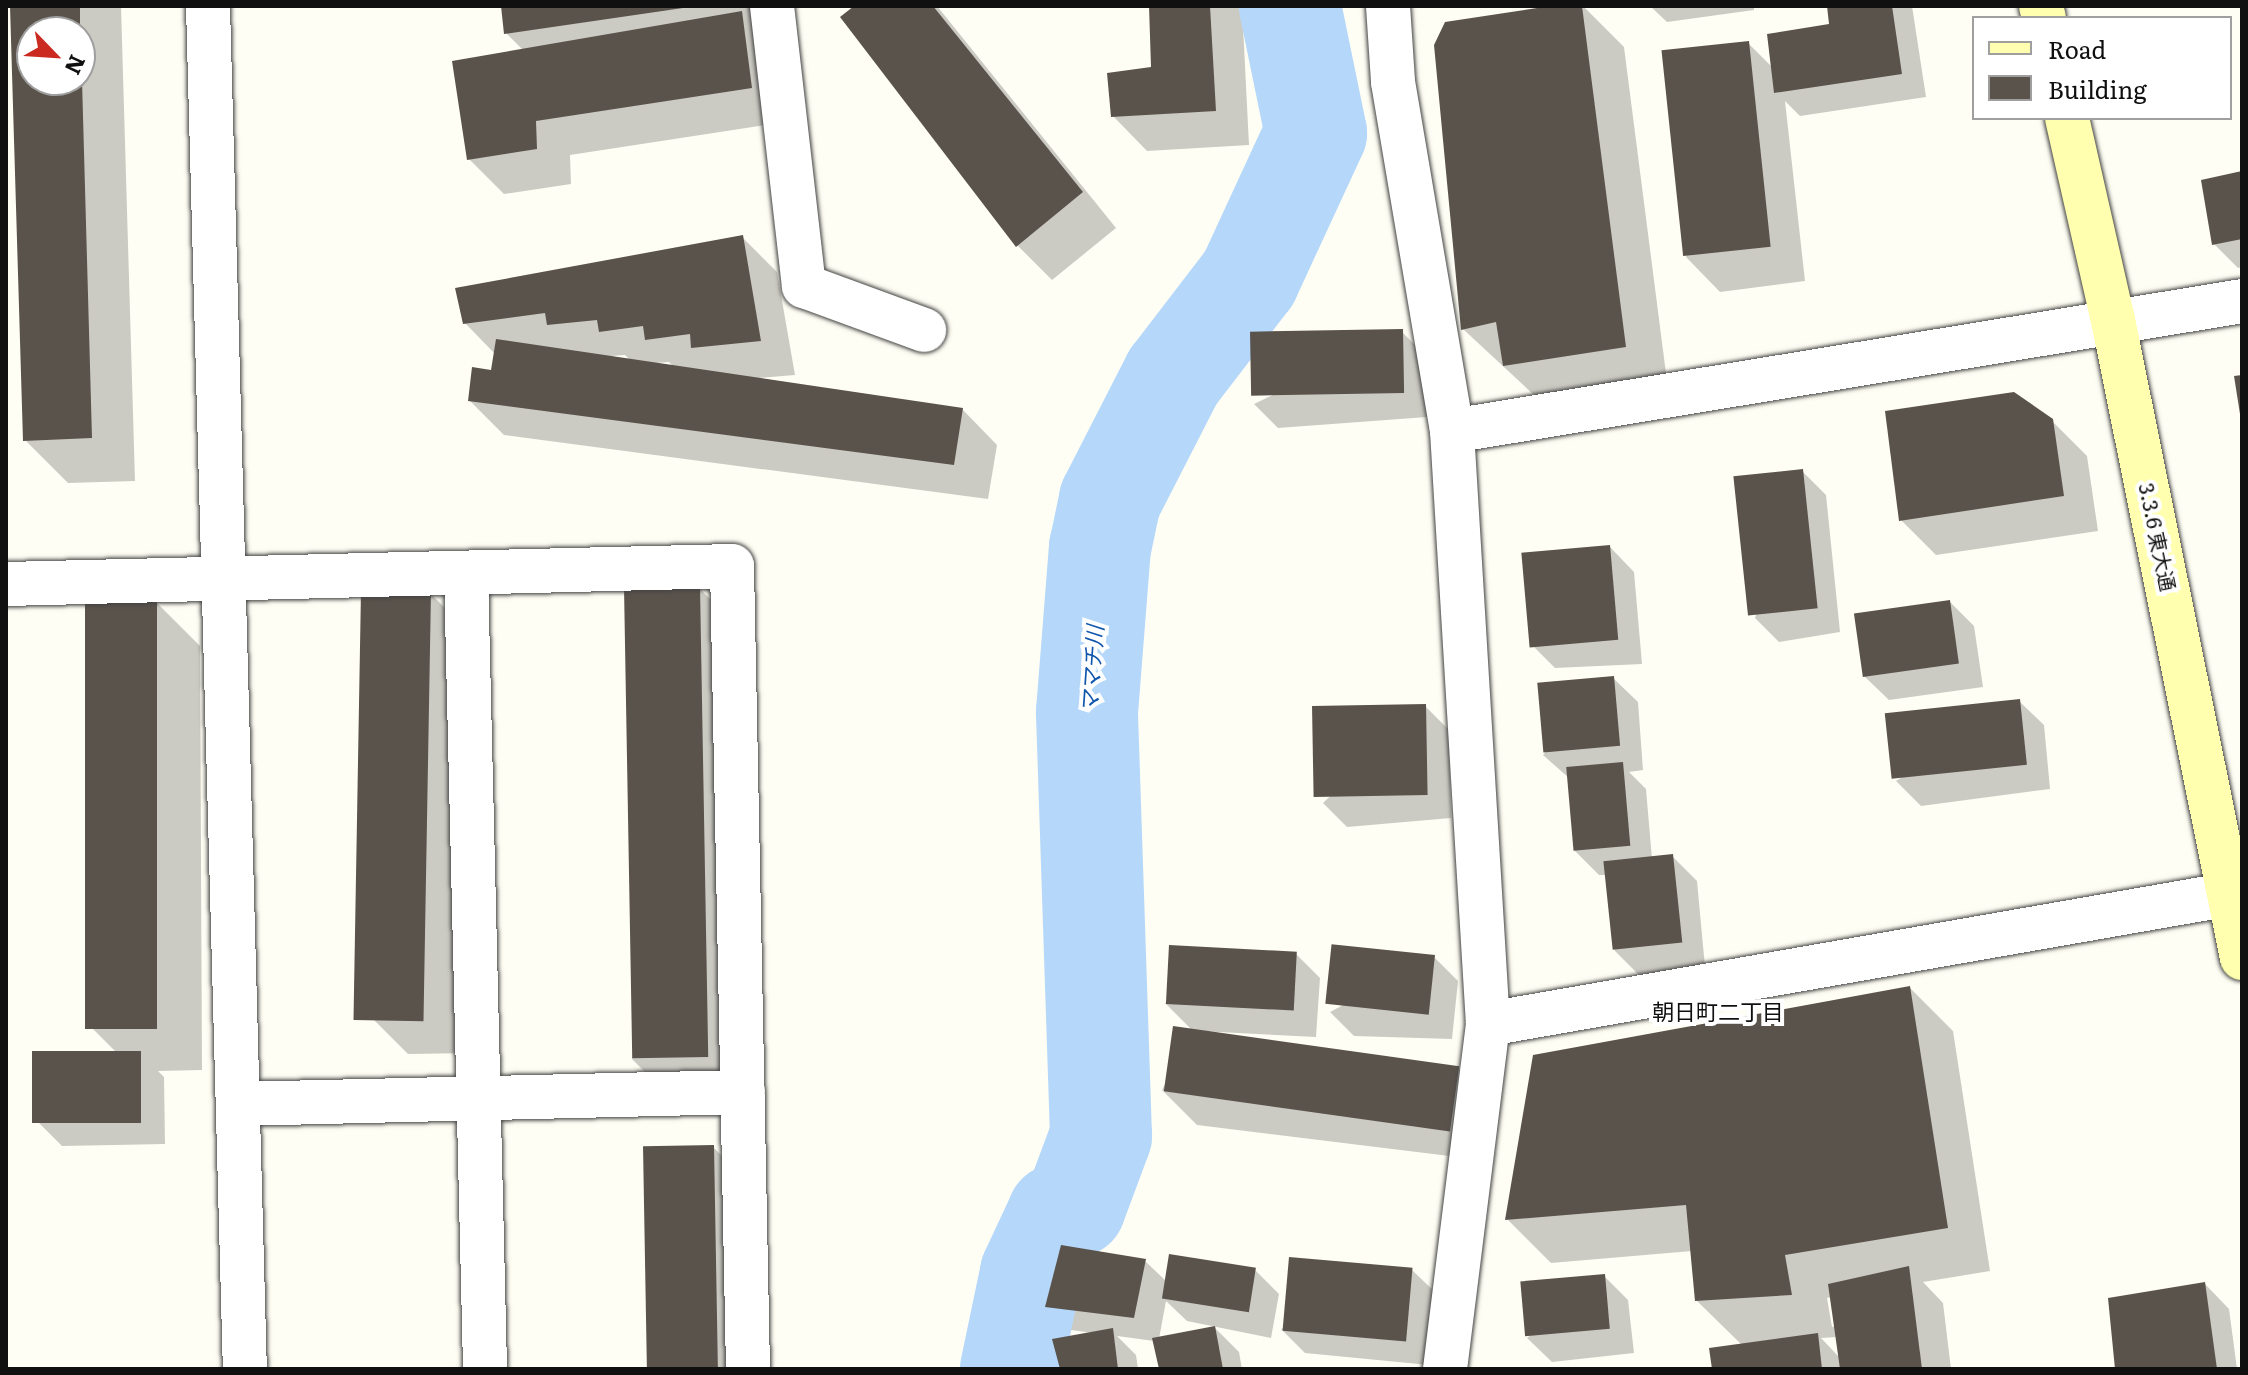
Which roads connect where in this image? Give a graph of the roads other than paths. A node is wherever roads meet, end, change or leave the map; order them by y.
1 (208, 6) edge
2 (772, 6) edge
3 (1388, 6) edge
4 (2067, 120) edge
5 (2242, 301) edge
6 (2113, 320) junction
7 (924, 330) dead end
8 (1452, 431) junction
9 (466, 573) junction
10 (225, 579) junction
11 (6, 584) edge
12 (2237, 893) edge
13 (2242, 958) edge
14 (1488, 1024) junction
15 (743, 1092) junction
16 (479, 1101) junction
17 (238, 1104) junction
18 (245, 1369) edge
19 (485, 1369) edge
20 (748, 1369) edge
21 (1445, 1369) edge

1 - 10 street
2 - 7 street
3 - 8 street
4 - 6 street, 3.3.6 東大通
5 - 6 street
6 - 8 street
6 - 12 street, 3.3.6 東大通
8 - 14 street
9 - 10 street
9 - 15 street
9 - 16 street
10 - 11 street
10 - 17 street
12 - 13 street, 3.3.6 東大通
12 - 14 street
14 - 21 street
15 - 16 street
15 - 20 street
16 - 17 street
16 - 19 street
17 - 18 street

